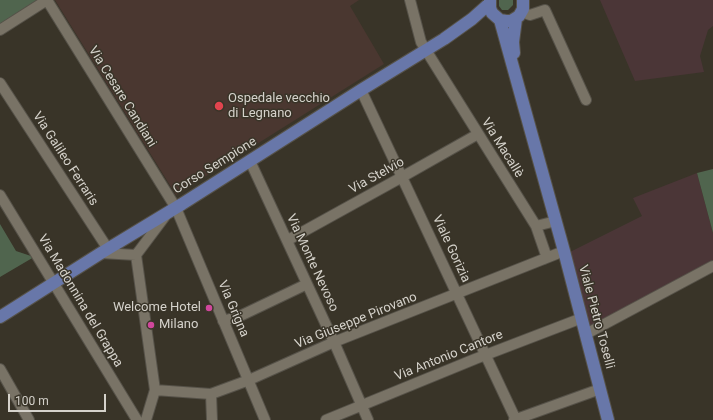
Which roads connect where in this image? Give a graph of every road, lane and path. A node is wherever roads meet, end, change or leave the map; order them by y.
1 (47, 0) edge
2 (410, 0) edge
3 (490, 1) edge
4 (522, 7) edge
5 (498, 19) junction
6 (0, 30) edge
7 (444, 39) junction
8 (428, 52) junction
9 (514, 68) junction
10 (0, 83) edge
11 (361, 90) junction
12 (586, 100) dead end
13 (478, 134) junction
14 (250, 161) junction
15 (402, 177) junction
16 (0, 195) edge
17 (172, 210) junction
18 (556, 221) junction
19 (536, 226) junction
20 (288, 240) junction
21 (105, 251) junction
22 (564, 251) junction
23 (136, 255) junction
24 (544, 258) junction
25 (713, 266) edge
26 (53, 283) junction
27 (307, 284) junction
28 (458, 294) junction
29 (0, 317) edge
30 (582, 318) junction
31 (223, 321) junction
32 (586, 334) junction
33 (334, 342) junction
34 (486, 355) junction
35 (0, 369) edge
36 (249, 380) junction
37 (600, 389) junction
38 (155, 390) junction
39 (211, 394) junction
40 (362, 405) junction
41 (28, 420) edge
42 (137, 420) edge
43 (146, 420) edge
44 (212, 420) edge
45 (265, 420) edge
46 (326, 420) edge
47 (368, 420) edge
48 (515, 420) edge
49 (608, 420) edge

1 - 6 street
1 - 17 street, Via Cesare Candiani
2 - 8 street, Via Macallè
3 - 5 main road, Viale Pietro Toselli
3 - 7 main road, Corso Sempione
4 - 5 main road, Corso Sempione
4 - 9 main road, Viale Pietro Toselli
4 - 12 street
5 - 7 main road, Corso Sempione
5 - 9 main road, Viale Pietro Toselli
7 - 8 main road, Corso Sempione
8 - 11 main road, Corso Sempione
8 - 13 street, Via Macallè
9 - 18 main road, Viale Pietro Toselli
10 - 21 street, Via Galileo Ferraris
11 - 14 main road, Corso Sempione
11 - 15 street, Viale Gorizia
13 - 15 street, Via Stelvio
13 - 19 street, Via Macallè
14 - 17 main road, Corso Sempione
14 - 20 street, Via Monte Nevoso
15 - 20 street, Via Stelvio
15 - 28 street, Viale Gorizia
16 - 26 street, Via Madonnina del Grappa
17 - 21 main road, Corso Sempione
17 - 23 street
17 - 31 street, Via Grigna
18 - 19 street
18 - 22 main road, Viale Pietro Toselli
19 - 24 street, Via Macallè
20 - 27 street, Via Monte Nevoso
21 - 23 street
21 - 26 main road, Corso Sempione
22 - 24 street, Via Giuseppe Pirovano
22 - 30 main road, Viale Pietro Toselli
23 - 38 street
24 - 28 street, Via Giuseppe Pirovano
25 - 32 street
26 - 29 main road, Corso Sempione
26 - 42 street, Via Madonnina del Grappa
27 - 31 street
27 - 33 street, Via Monte Nevoso
28 - 33 street, Via Giuseppe Pirovano
28 - 34 street, Viale Gorizia
30 - 32 main road, Viale Pietro Toselli
30 - 34 street, Via Antonio Cantore
31 - 36 street, Via Grigna
32 - 37 main road, Viale Pietro Toselli
33 - 36 street, Via Giuseppe Pirovano
33 - 40 street, Via Monte Nevoso
34 - 40 street, Via Antonio Cantore
34 - 48 street, Viale Gorizia
35 - 41 street
36 - 39 street, Via Giuseppe Pirovano
36 - 45 street, Via Grigna
37 - 48 street
37 - 49 main road, Viale Pietro Toselli
38 - 39 street, Via Giuseppe Pirovano
38 - 43 street
39 - 44 street
40 - 46 street, Via Antonio Cantore
40 - 47 street, Via Monte Nevoso

